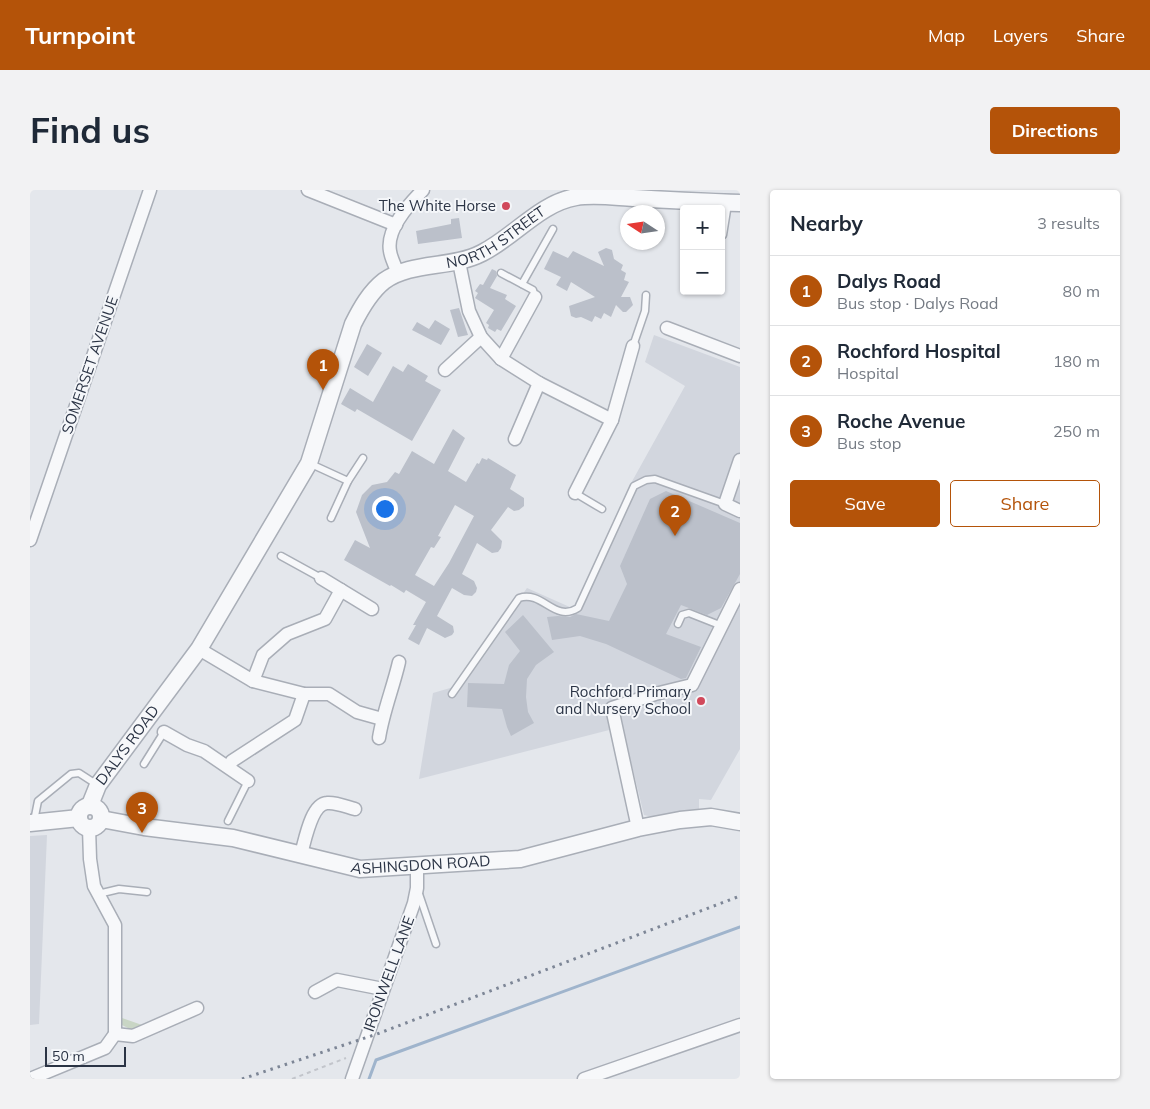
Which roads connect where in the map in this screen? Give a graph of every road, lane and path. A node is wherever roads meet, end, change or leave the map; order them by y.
1 (150, 190) edge
2 (308, 190) edge
3 (423, 190) edge
4 (728, 199) edge
5 (725, 221) edge
6 (396, 225) junction
7 (553, 229) dead end
8 (459, 262) junction
9 (398, 273) junction
10 (501, 273) dead end
11 (522, 284) junction
12 (646, 295) dead end
13 (534, 297) joint
14 (666, 328) dead end
15 (482, 336) junction
16 (632, 346) joint
17 (740, 356) edge
18 (501, 359) junction
19 (445, 370) dead end
20 (539, 383) junction
21 (612, 420) junction
22 (515, 439) dead end
23 (363, 458) dead end
24 (740, 460) edge
25 (309, 463) junction
26 (348, 480) junction
27 (575, 493) joint
28 (725, 504) junction
29 (602, 509) dead end
30 (740, 511) edge
31 (331, 518) dead end
32 (30, 540) edge
33 (281, 556) dead end
34 (321, 578) joint
35 (740, 589) edge
36 (341, 590) junction
37 (372, 608) dead end
38 (678, 624) dead end
39 (722, 626) junction
40 (199, 648) junction
41 (399, 662) dead end
42 (252, 681) junction
43 (304, 694) junction
44 (452, 694) dead end
45 (382, 719) junction
46 (164, 732) joint
47 (379, 738) dead end
48 (144, 764) dead end
49 (229, 767) junction
50 (248, 781) joint
51 (98, 785) junction
52 (355, 809) dead end
53 (228, 821) dead end
54 (90, 822) junction
55 (740, 822) edge
56 (32, 823) edge
57 (638, 828) junction
58 (302, 854) junction
59 (417, 866) junction
60 (417, 888) junction
61 (147, 892) dead end
62 (98, 894) junction
63 (436, 944) dead end
64 (382, 988) junction
65 (314, 992) dead end
66 (197, 1008) dead end
67 (740, 1024) edge
68 (115, 1034) junction
69 (361, 1053) junction
70 (30, 1079) edge
71 (292, 1079) edge
72 (352, 1079) edge
73 (584, 1079) edge

1 - 32 street, SOMERSET AVENUE
2 - 6 street
3 - 6 street
4 - 5 lane
4 - 8 street, NORTH STREET
6 - 9 street
7 - 11 lane
8 - 9 street, NORTH STREET
8 - 15 street
9 - 25 street, DALYS ROAD
10 - 11 lane
11 - 13 lane
12 - 16 lane
13 - 18 street
14 - 17 street
15 - 18 street
15 - 19 street
16 - 21 street
18 - 20 street
20 - 21 street
20 - 22 street
21 - 27 street
23 - 26 lane
24 - 28 street
25 - 26 lane
25 - 40 street, DALYS ROAD
26 - 31 lane
27 - 29 lane
28 - 30 street
28 - 44 lane
33 - 34 lane
34 - 36 street
35 - 39 street
36 - 37 street
36 - 42 street
38 - 39 lane
39 - 57 street
40 - 42 street
40 - 51 street, DALYS ROAD
41 - 45 street
42 - 43 street
43 - 45 street
43 - 49 street
45 - 47 street
46 - 48 lane
46 - 49 street
49 - 50 street
50 - 53 lane
51 - 54 street, DALYS ROAD
51 - 56 lane
52 - 58 street
54 - 56 street, ASHINGDON ROAD
54 - 58 street, ASHINGDON ROAD
54 - 62 street
55 - 57 street, ASHINGDON ROAD
57 - 59 street, ASHINGDON ROAD
58 - 59 street, ASHINGDON ROAD
59 - 60 street, IRONWELL LANE
60 - 63 lane
60 - 64 street, IRONWELL LANE
61 - 62 lane
62 - 68 street
64 - 65 street
64 - 69 street, IRONWELL LANE
66 - 68 street
67 - 73 street
68 - 70 street
69 - 71 path
69 - 72 street, IRONWELL LANE

